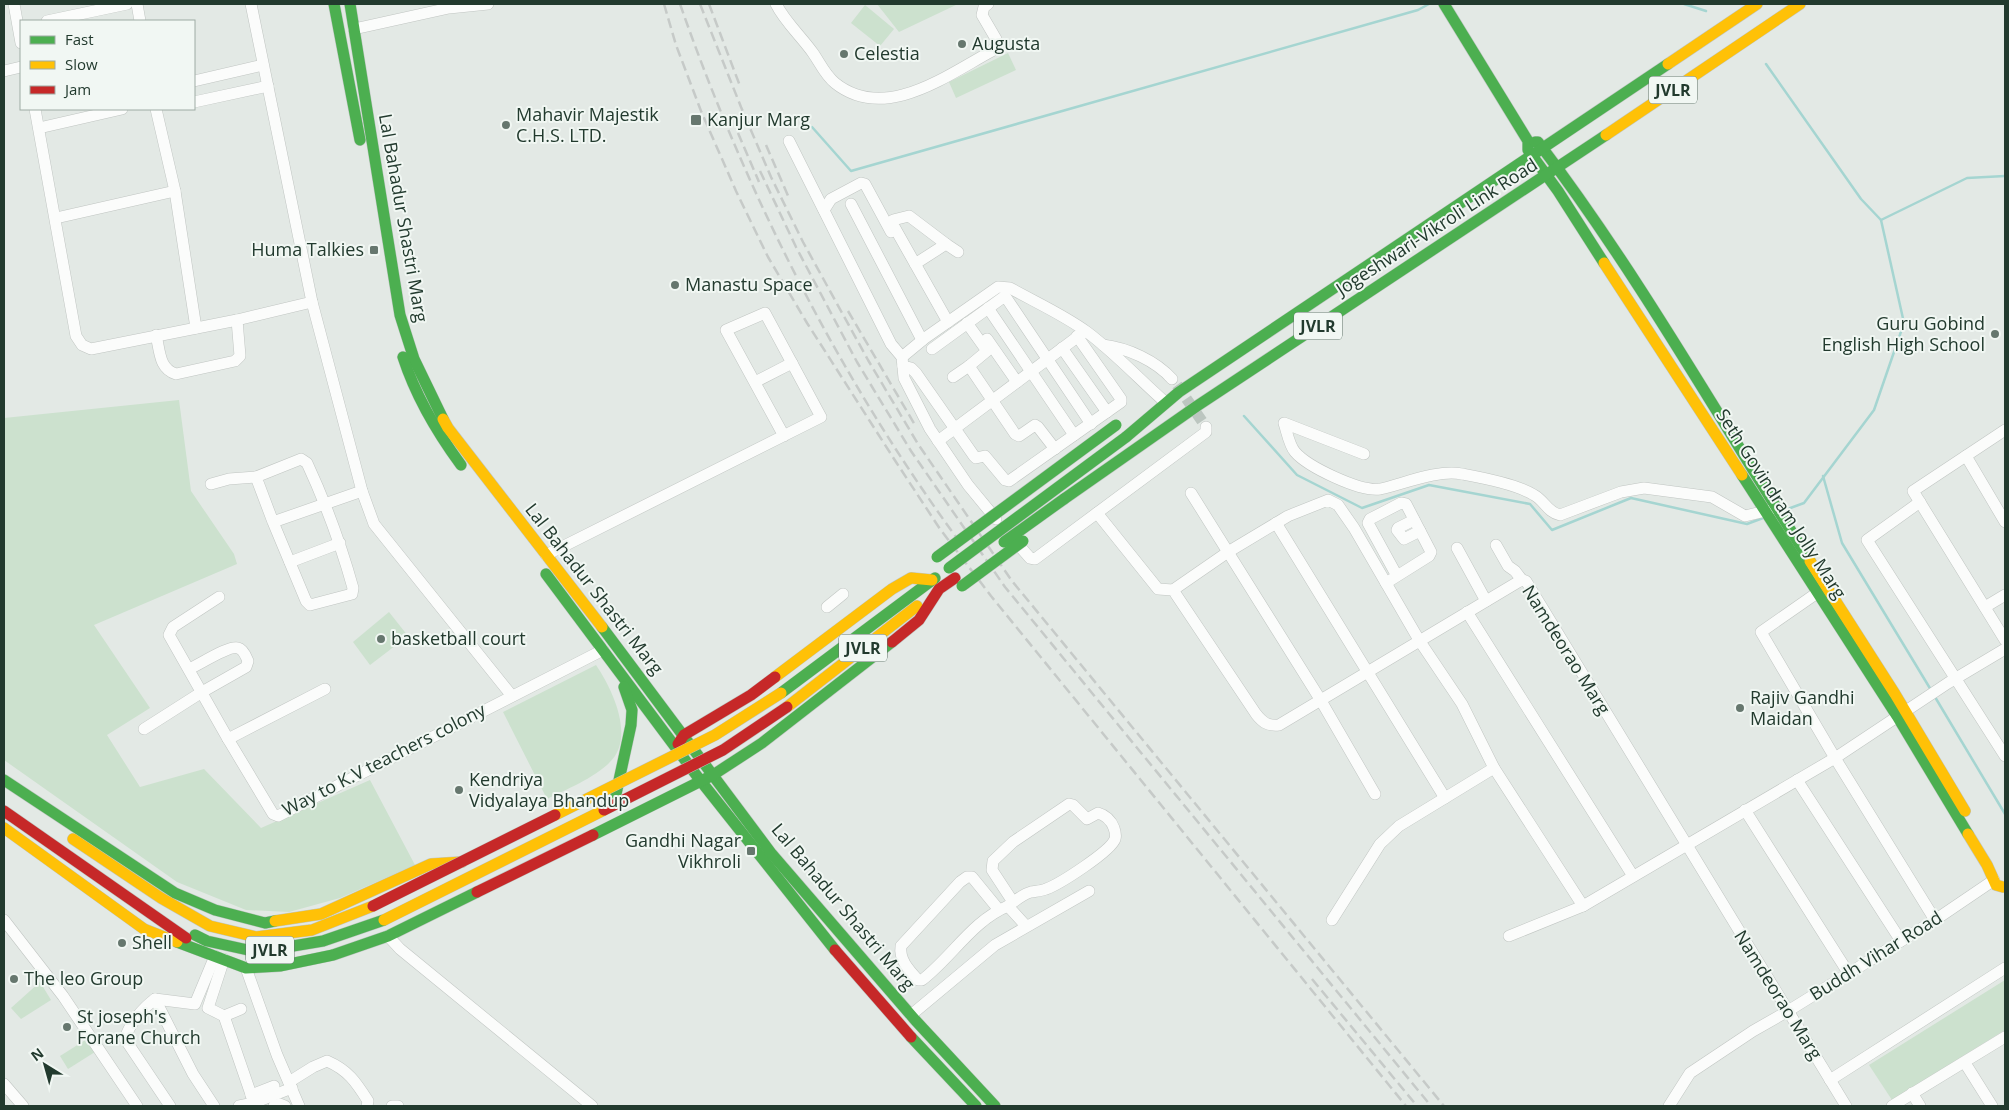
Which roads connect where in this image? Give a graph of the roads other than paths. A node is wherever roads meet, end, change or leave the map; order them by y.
1 (14, 4) edge
2 (127, 4) edge
3 (137, 4) edge
4 (251, 4) edge
5 (334, 4) edge
6 (350, 4) edge
7 (488, 4) edge
8 (776, 4) edge
9 (988, 4) edge
10 (1757, 4) edge
11 (1800, 4) edge
12 (4, 6) edge
13 (1446, 6) edge
14 (439, 7) edge
15 (52, 20) edge
16 (140, 20) edge
17 (20, 27) edge
18 (354, 29) junction
19 (263, 65) junction
20 (20, 67) edge
21 (4, 71) edge
22 (195, 81) edge
23 (268, 86) junction
24 (195, 102) edge
25 (35, 110) edge
26 (118, 110) edge
27 (157, 110) edge
28 (39, 128) junction
29 (789, 141) dead end
30 (1528, 141) junction
31 (1542, 147) junction
32 (1531, 154) junction
33 (1558, 168) junction
34 (1546, 175) junction
35 (175, 191) junction
36 (851, 204) dead end
37 (824, 210) junction
38 (56, 218) junction
39 (946, 244) junction
40 (958, 252) dead end
41 (915, 264) junction
42 (312, 302) junction
43 (988, 308) junction
44 (237, 320) junction
45 (970, 321) junction
46 (945, 324) junction
47 (196, 328) junction
48 (1081, 333) junction
49 (156, 335) junction
50 (922, 340) junction
51 (1103, 345) junction
52 (1062, 348) junction
53 (932, 349) dead end
54 (990, 349) junction
55 (1047, 359) junction
56 (903, 362) junction
57 (792, 363) junction
58 (969, 366) junction
59 (1031, 371) junction
60 (953, 377) dead end
61 (1172, 379) tunnel mouth
62 (755, 382) junction
63 (1017, 382) junction
64 (992, 401) junction
65 (1165, 402) junction
66 (1107, 412) junction
67 (1155, 414) junction
68 (1090, 424) junction
69 (1206, 427) dead end
70 (954, 429) junction
71 (2005, 430) edge
72 (1074, 435) junction
73 (784, 436) junction
74 (938, 441) junction
75 (1055, 449) junction
76 (1364, 454) dead end
77 (1966, 456) junction
78 (256, 477) junction
79 (211, 484) dead end
80 (362, 491) junction
81 (1191, 493) dead end
82 (1920, 502) junction
83 (326, 503) junction
84 (1776, 507) junction
85 (1766, 513) junction
86 (1097, 514) junction
87 (1414, 520) junction
88 (273, 522) junction
89 (2005, 522) edge
90 (1276, 523) junction
91 (1788, 525) junction
92 (1420, 531) junction
93 (1777, 532) junction
94 (340, 543) junction
95 (1496, 545) dead end
96 (1457, 548) dead end
97 (1228, 552) junction
98 (546, 555) junction
99 (290, 562) junction
100 (1397, 576) junction
101 (955, 577) junction
102 (1522, 580) junction
103 (1386, 583) junction
104 (936, 584) junction
105 (1173, 590) junction
106 (1818, 593) junction
107 (844, 594) dead end
108 (2005, 595) edge
109 (219, 597) dead end
110 (1486, 601) junction
111 (828, 607) dead end
112 (1985, 607) junction
113 (1467, 612) junction
114 (1419, 640) junction
115 (2005, 640) edge
116 (2005, 649) edge
117 (603, 650) junction
118 (189, 670) junction
119 (1367, 671) junction
120 (619, 673) junction
121 (1952, 681) junction
122 (325, 689) dead end
123 (202, 692) junction
124 (512, 696) junction
125 (1320, 700) junction
126 (1907, 710) junction
127 (1897, 716) junction
128 (144, 730) dead end
129 (684, 735) junction
130 (228, 739) junction
131 (676, 748) junction
132 (2005, 756) edge
133 (1835, 758) junction
134 (1494, 768) junction
135 (713, 774) junction
136 (4, 780) edge
137 (701, 780) junction
138 (1798, 780) junction
139 (4, 792) edge
140 (616, 794) junction
141 (1374, 794) dead end
142 (1445, 798) junction
143 (738, 808) junction
144 (1745, 810) junction
145 (4, 811) edge
146 (727, 815) junction
147 (4, 828) edge
148 (1685, 845) junction
149 (766, 856) junction
150 (1632, 876) junction
151 (2002, 882) edge
152 (1089, 891) dead end
153 (169, 903) junction
154 (202, 905) junction
155 (1007, 906) junction
156 (1583, 906) junction
157 (158, 918) junction
158 (4, 920) edge
159 (1332, 920) dead end
160 (1935, 920) junction
161 (1026, 926) junction
162 (388, 936) junction
163 (1509, 936) dead end
164 (1901, 941) junction
165 (201, 950) junction
166 (220, 957) junction
167 (246, 968) junction
168 (2005, 968) edge
169 (1849, 974) junction
170 (154, 999) junction
171 (195, 1004) junction
172 (208, 1008) junction
173 (241, 1009) dead end
174 (1788, 1011) junction
175 (911, 1015) junction
176 (224, 1016) junction
177 (2005, 1037) edge
178 (1965, 1063) junction
179 (1830, 1080) junction
180 (4, 1084) edge
181 (290, 1085) junction
182 (274, 1086) dead end
183 (1912, 1093) junction
184 (253, 1102) edge
185 (23, 1106) edge
186 (137, 1106) edge
187 (170, 1106) edge
188 (214, 1106) edge
189 (239, 1106) edge
190 (274, 1106) edge
191 (285, 1106) edge
192 (299, 1106) edge
193 (367, 1106) edge
194 (392, 1106) edge
195 (398, 1106) edge
196 (592, 1106) edge
197 (976, 1106) edge
198 (994, 1106) edge
199 (1669, 1106) edge
200 (1846, 1106) edge
201 (1892, 1106) edge
202 (1920, 1106) edge
203 (1992, 1106) edge

1 - 12 street
1 - 17 street
2 - 15 street
3 - 16 street
4 - 19 street
5 - 117 main road, Lal Bahadur Shastri Marg
6 - 18 main road, Lal Bahadur Shastri Marg
7 - 14 street
8 - 9 street
10 - 31 main road, Jogeshwari-Vikroli Link Road / JVLR
11 - 33 main road, Jogeshwari-Vikroli Link Road / JVLR
13 - 30 main road, Seth Govindram Jolly Marg
14 - 18 street
18 - 98 main road, Lal Bahadur Shastri Marg
19 - 22 street
19 - 23 street
20 - 21 street
23 - 24 street
23 - 42 street
25 - 28 street
26 - 28 street
27 - 35 street
28 - 38 street
29 - 37 street
30 - 31 main road
30 - 32 main road, Seth Govindram Jolly Marg
31 - 32 main road, Jogeshwari-Vikroli Link Road / JVLR
31 - 33 main road
32 - 34 main road, Seth Govindram Jolly Marg
32 - 65 main road, Jogeshwari-Vikroli Link Road / JVLR
33 - 34 main road, Jogeshwari-Vikroli Link Road / JVLR
33 - 84 main road
34 - 85 main road, Seth Govindram Jolly Marg
34 - 101 main road, Jogeshwari-Vikroli Link Road / JVLR, bridge
35 - 38 street
35 - 47 street
36 - 50 street
37 - 46 street
37 - 56 street
38 - 49 street
39 - 40 street
39 - 41 street
39 - 41 street
41 - 46 street
42 - 44 street
42 - 80 street
43 - 45 street
43 - 55 street
43 - 59 street
44 - 47 street
44 - 49 street
45 - 53 street
45 - 54 street
46 - 48 street
46 - 50 street
47 - 49 street
48 - 51 street
48 - 52 street
48 - 66 street
50 - 56 street
51 - 61 street
51 - 65 street
52 - 55 street
52 - 66 street
54 - 58 street
54 - 63 street
55 - 59 street
55 - 68 street
56 - 70 street
56 - 74 street
57 - 62 street
57 - 62 street
57 - 73 street
58 - 60 street
58 - 64 street
59 - 63 street
59 - 72 street
62 - 73 street
63 - 64 street
64 - 70 street
64 - 75 street
65 - 67 main road, Jogeshwari-Vikroli Link Road / JVLR
66 - 68 street
67 - 101 main road, JVLR, bridge
67 - 104 main road, bridge
68 - 72 street
69 - 86 street
70 - 74 street
70 - 75 street
71 - 77 street
72 - 75 street
73 - 98 street
74 - 86 street
76 - 85 street
77 - 82 street
77 - 89 street
78 - 79 street
78 - 83 street
78 - 88 street
80 - 83 street
80 - 124 street
81 - 97 street
82 - 112 street
82 - 121 street
83 - 88 street
83 - 94 street
84 - 85 street
84 - 91 main road
85 - 93 main road, Seth Govindram Jolly Marg
86 - 105 street
87 - 92 street
87 - 92 street
87 - 100 street
88 - 99 street
90 - 97 street
90 - 103 street
90 - 119 street
91 - 93 main road
91 - 126 main road
92 - 100 street
93 - 106 main road, Seth Govindram Jolly Marg
94 - 99 street
94 - 99 street
95 - 102 street
96 - 110 street
97 - 105 street
97 - 125 street
98 - 129 main road, Lal Bahadur Shastri Marg
100 - 103 street
101 - 104 main road, JVLR
101 - 104 main road
102 - 110 street, Namdeorao Marg
102 - 148 street, Namdeorao Marg
103 - 114 street
104 - 129 main road
104 - 135 main road
104 - 153 main road, JVLR, bridge
104 - 157 main road, JVLR, bridge
105 - 125 street, Namdeorao Marg
106 - 127 main road, Seth Govindram Jolly Marg
106 - 133 street
107 - 111 street
108 - 112 street
109 - 118 street, Way to K.V teachers colony
110 - 113 street, Namdeorao Marg
112 - 115 street
113 - 114 street, Namdeorao Marg
113 - 150 street
114 - 119 street, Namdeorao Marg
114 - 134 street
116 - 121 street
117 - 120 main road, Lal Bahadur Shastri Marg
117 - 124 street, Way to K.V teachers colony
118 - 123 street, Way to K.V teachers colony
118 - 123 street
119 - 125 street, Namdeorao Marg
119 - 142 street
120 - 131 main road, Lal Bahadur Shastri Marg
120 - 140 main road
121 - 126 street
121 - 132 street
122 - 130 street
123 - 128 street
123 - 130 street, Way to K.V teachers colony
124 - 130 street, Way to K.V teachers colony
125 - 141 street
126 - 127 street
126 - 151 main road
127 - 133 street
127 - 151 main road, Seth Govindram Jolly Marg
129 - 131 main road
129 - 135 main road, Lal Bahadur Shastri Marg
131 - 137 main road, Lal Bahadur Shastri Marg
131 - 140 main road
133 - 138 street
133 - 160 street
134 - 142 street
134 - 156 street
135 - 137 main road
135 - 143 main road, Lal Bahadur Shastri Marg
136 - 154 main road
137 - 146 main road, Lal Bahadur Shastri Marg
137 - 162 main road
138 - 144 street
138 - 164 street
139 - 153 main road, JVLR
140 - 154 main road
142 - 159 street
143 - 146 main road
143 - 149 main road, Lal Bahadur Shastri Marg
144 - 148 street
144 - 169 street
145 - 157 main road, JVLR
146 - 149 main road, Lal Bahadur Shastri Marg
147 - 165 main road
148 - 150 street
148 - 174 street, Namdeorao Marg
149 - 175 main road, Lal Bahadur Shastri Marg
149 - 197 main road, Lal Bahadur Shastri Marg
150 - 156 street
151 - 160 street, Buddh Vihar Road
152 - 161 street
153 - 154 main road
155 - 155 street
155 - 155 street
155 - 161 street
156 - 163 street
157 - 165 main road
158 - 186 street
160 - 164 street, Buddh Vihar Road
161 - 175 street
162 - 167 main road
162 - 196 street
164 - 169 street, Buddh Vihar Road
165 - 166 main road
166 - 167 main road
166 - 171 street
166 - 172 street
167 - 181 street
168 - 179 street
169 - 174 street, Buddh Vihar Road
170 - 171 street
170 - 187 street
170 - 188 street
171 - 172 street
172 - 176 street
173 - 176 street
174 - 179 street, Namdeorao Marg
174 - 199 street, Buddh Vihar Road
175 - 198 main road, Lal Bahadur Shastri Marg
176 - 184 street
177 - 178 street
178 - 183 street
178 - 203 street
179 - 200 street, Namdeorao Marg
180 - 185 street
181 - 184 street
181 - 192 street
181 - 193 street
182 - 184 street
183 - 201 street
183 - 202 street
184 - 189 street
190 - 191 street
194 - 195 street

